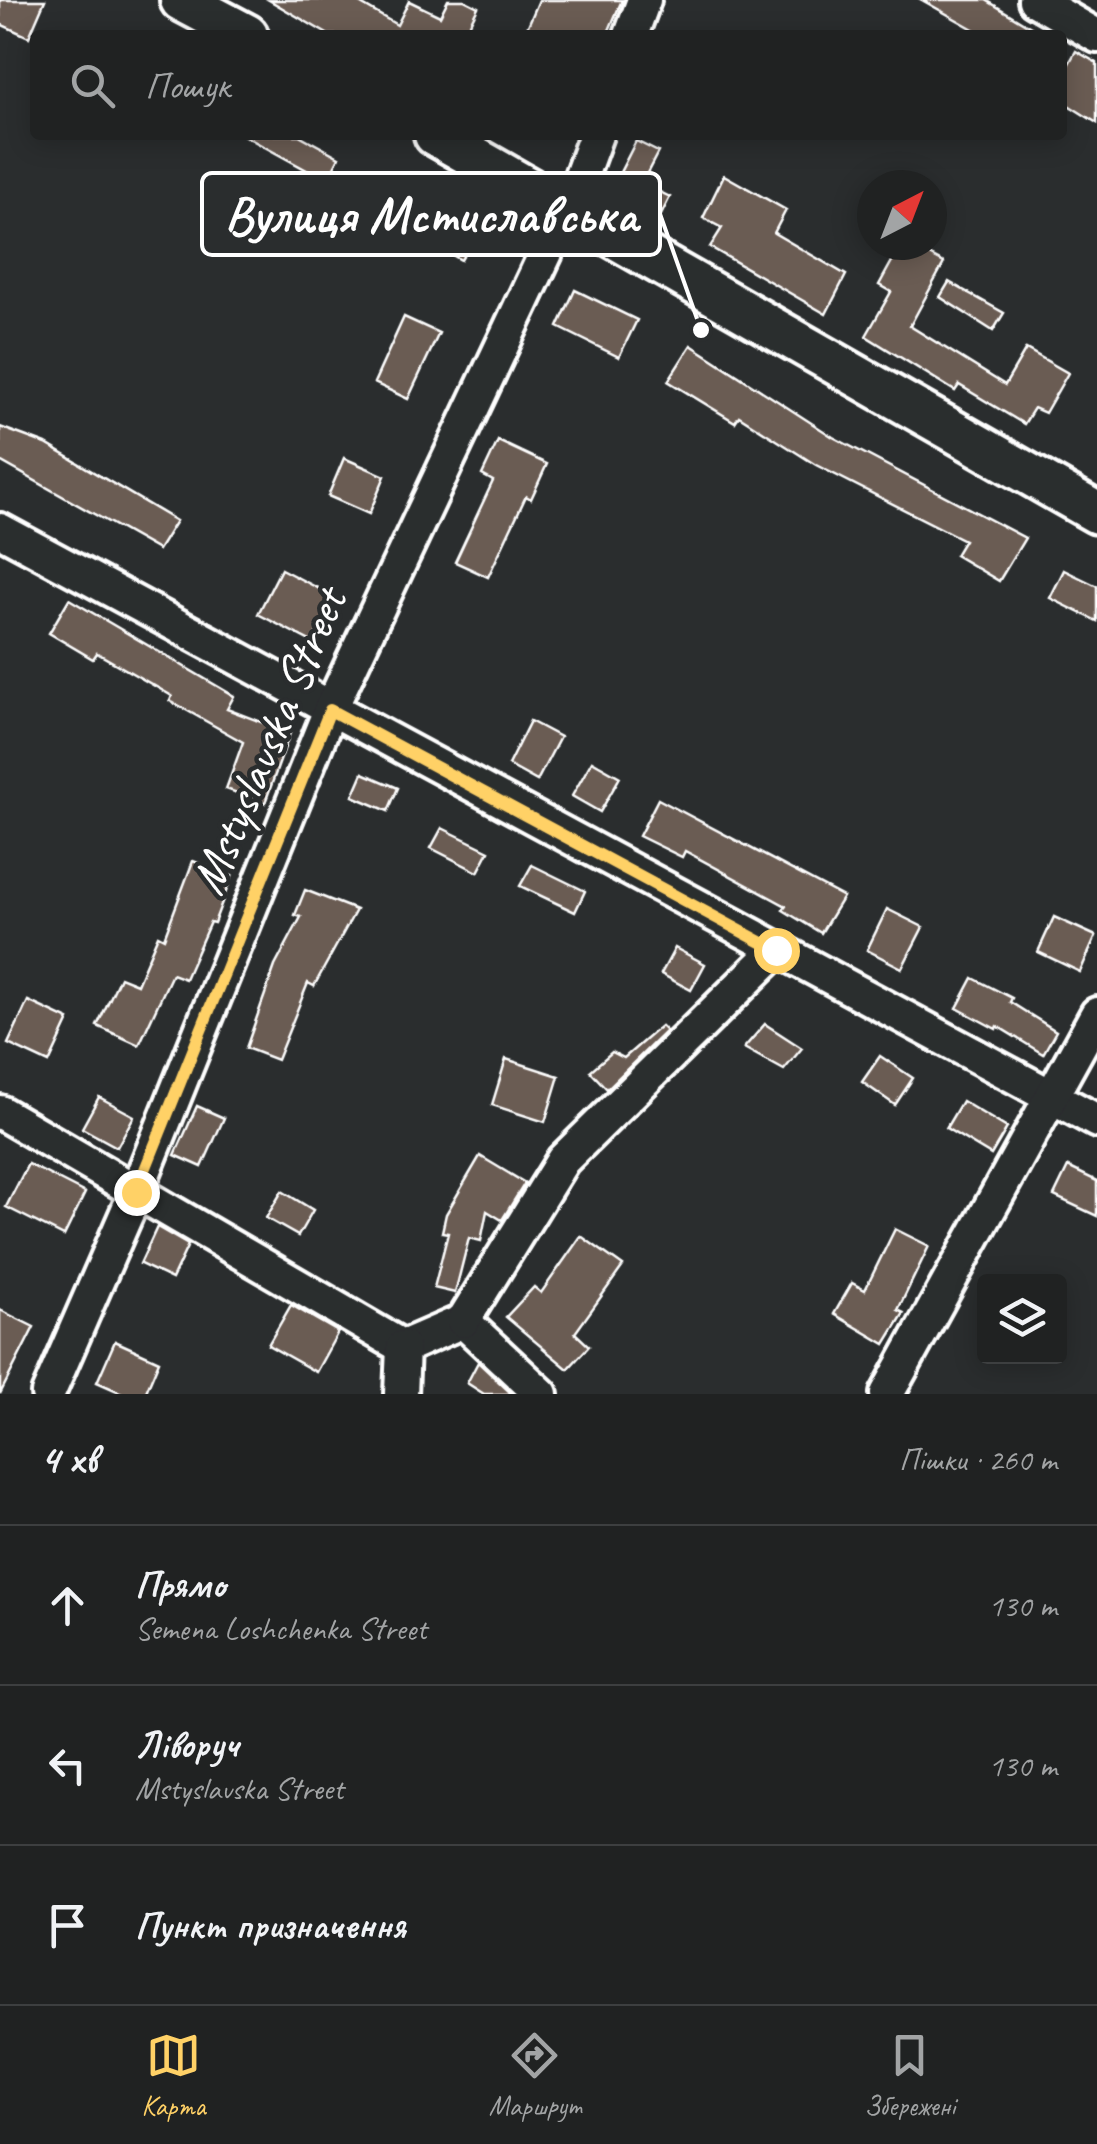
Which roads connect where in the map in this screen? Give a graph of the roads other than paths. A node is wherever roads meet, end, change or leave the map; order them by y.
1 (181, 0) edge
2 (644, 0) edge
3 (1035, 0) edge
4 (237, 30) edge
5 (633, 30) edge
6 (1097, 36) edge
7 (443, 140) edge
8 (594, 140) edge
9 (566, 211) junction
10 (1097, 514) edge
11 (0, 530) edge
12 (330, 710) junction
13 (776, 950) junction
14 (1097, 1014) edge
15 (1050, 1094) junction
16 (0, 1112) edge
17 (1097, 1121) edge
18 (136, 1192) junction
19 (463, 1320) junction
20 (403, 1347) junction
21 (48, 1394) edge
22 (401, 1394) edge
23 (542, 1394) edge
24 (887, 1394) edge

1 - 4 main road
2 - 5 street
3 - 6 street
7 - 9 main road
8 - 9 street, Mstyslavska Street
9 - 10 main road
9 - 12 street, Mstyslavska Street
11 - 12 street
12 - 13 street
12 - 18 street, Mstyslavska Street
13 - 15 street
13 - 19 street
14 - 15 street
15 - 17 street
15 - 24 street
16 - 18 street
18 - 20 street
18 - 21 street, Mstyslavska Street
19 - 20 street
19 - 23 street
20 - 22 street

